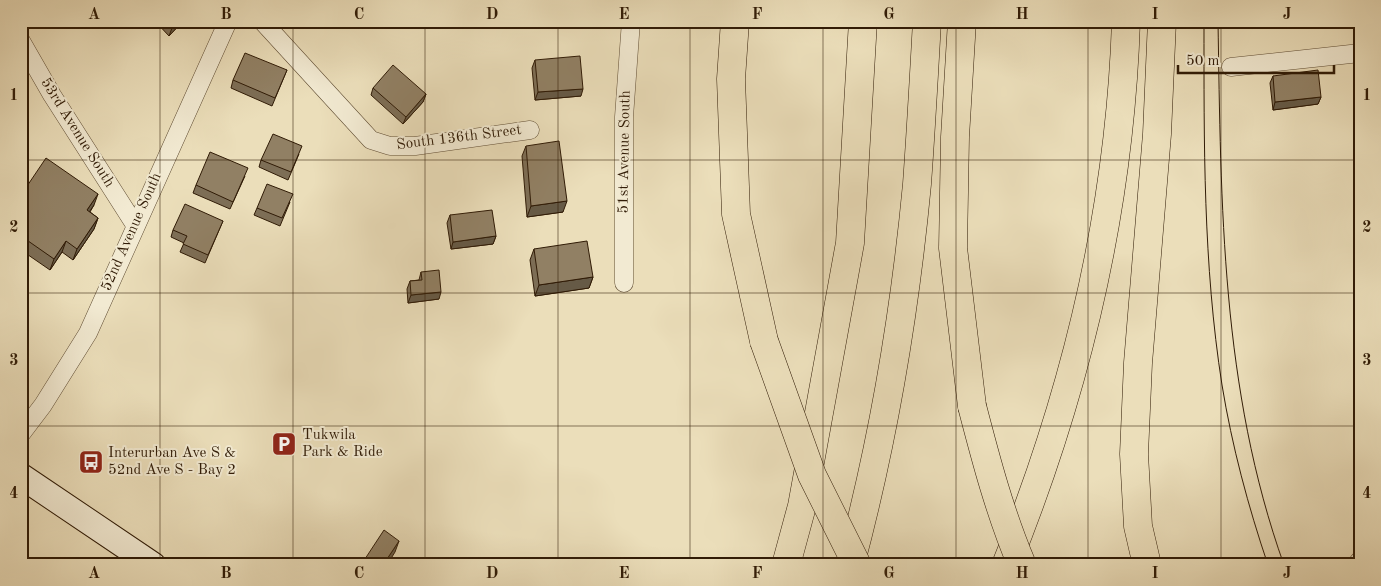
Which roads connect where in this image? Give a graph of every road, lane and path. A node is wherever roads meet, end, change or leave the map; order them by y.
1 (228, 21) edge
2 (262, 21) edge
3 (631, 21) edge
4 (735, 21) edge
5 (863, 21) edge
6 (927, 21) edge
7 (962, 21) edge
8 (1126, 21) edge
9 (1162, 21) edge
10 (21, 41) edge
11 (1360, 53) edge
12 (1231, 67) dead end
13 (530, 130) dead end
14 (135, 224) junction
15 (624, 283) dead end
16 (21, 434) edge
17 (21, 476) edge
18 (1360, 560) edge
19 (153, 565) edge
20 (786, 565) edge
21 (850, 565) edge
22 (857, 565) edge
23 (1006, 565) edge
24 (1022, 565) edge
25 (1147, 565) edge
26 (1356, 565) edge

1 - 14 street, 52nd Avenue South
2 - 13 street, South 136th Street
3 - 15 street, 51st Avenue South
4 - 22 highway, bridge
5 - 20 highway
6 - 21 highway
7 - 24 highway, bridge
8 - 23 highway
9 - 25 highway
10 - 14 street, 53rd Avenue South
11 - 12 street
14 - 16 street, 52nd Avenue South
17 - 19 main road
18 - 26 street

